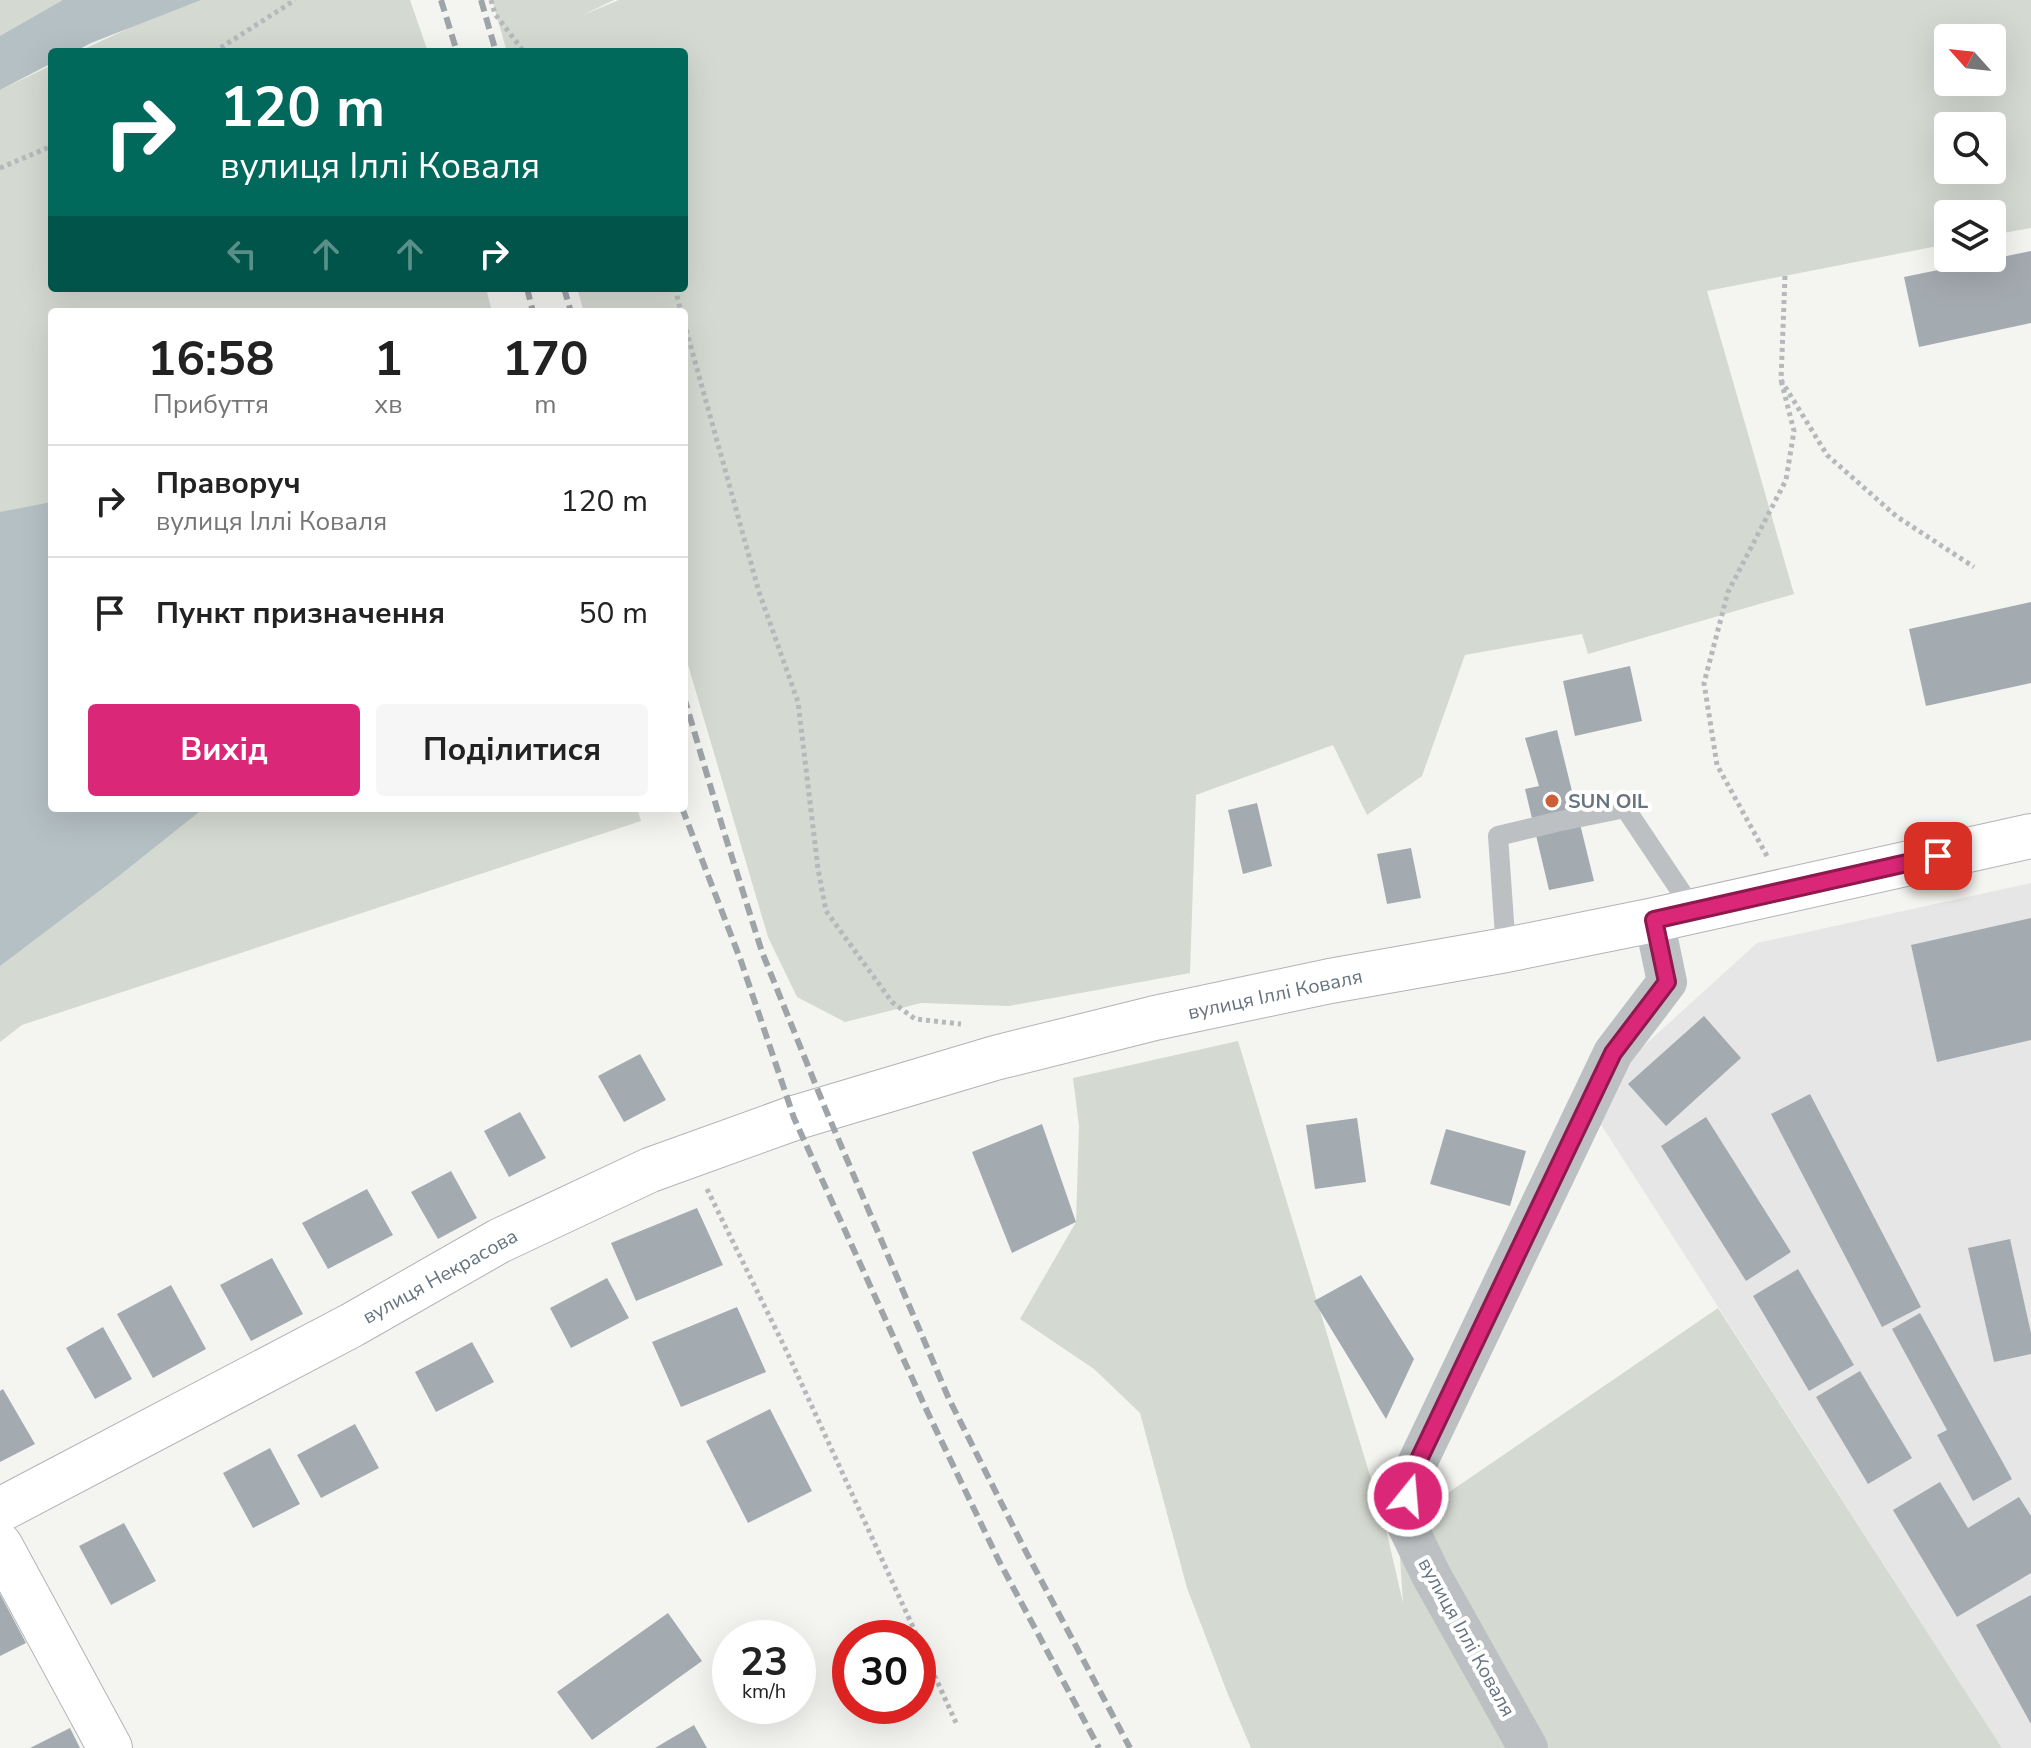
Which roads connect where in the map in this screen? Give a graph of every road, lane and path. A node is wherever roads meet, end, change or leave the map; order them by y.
1 (295, 0) edge
2 (491, 0) edge
3 (220, 48) edge
4 (521, 48) edge
5 (48, 148) edge
6 (0, 168) edge
7 (1785, 276) dead end
8 (688, 336) edge
9 (1781, 380) junction
10 (1974, 567) dead end
11 (2031, 836) edge
12 (1774, 867) dead end
13 (1674, 916) junction
14 (1506, 950) junction
15 (995, 1058) junction
16 (899, 1087) joint
17 (701, 1178) dead end
18 (0, 1510) edge
19 (0, 1545) edge
20 (910, 1620) edge
21 (936, 1678) edge
22 (957, 1725) dead end
23 (110, 1748) edge
24 (1528, 1748) edge

1 - 3 path
2 - 4 path
5 - 6 path
7 - 9 path
8 - 15 path
9 - 10 path
9 - 12 path
11 - 13 main road, вулиця Іллі Коваля
13 - 14 main road, вулиця Іллі Коваля
13 - 14 lane
13 - 24 street, вулиця Іллі Коваля
14 - 15 main road, вулиця Іллі Коваля
15 - 16 main road, вулиця Іллі Коваля
16 - 18 main road, вулиця Некрасова
17 - 20 path
19 - 23 main road
21 - 22 path

